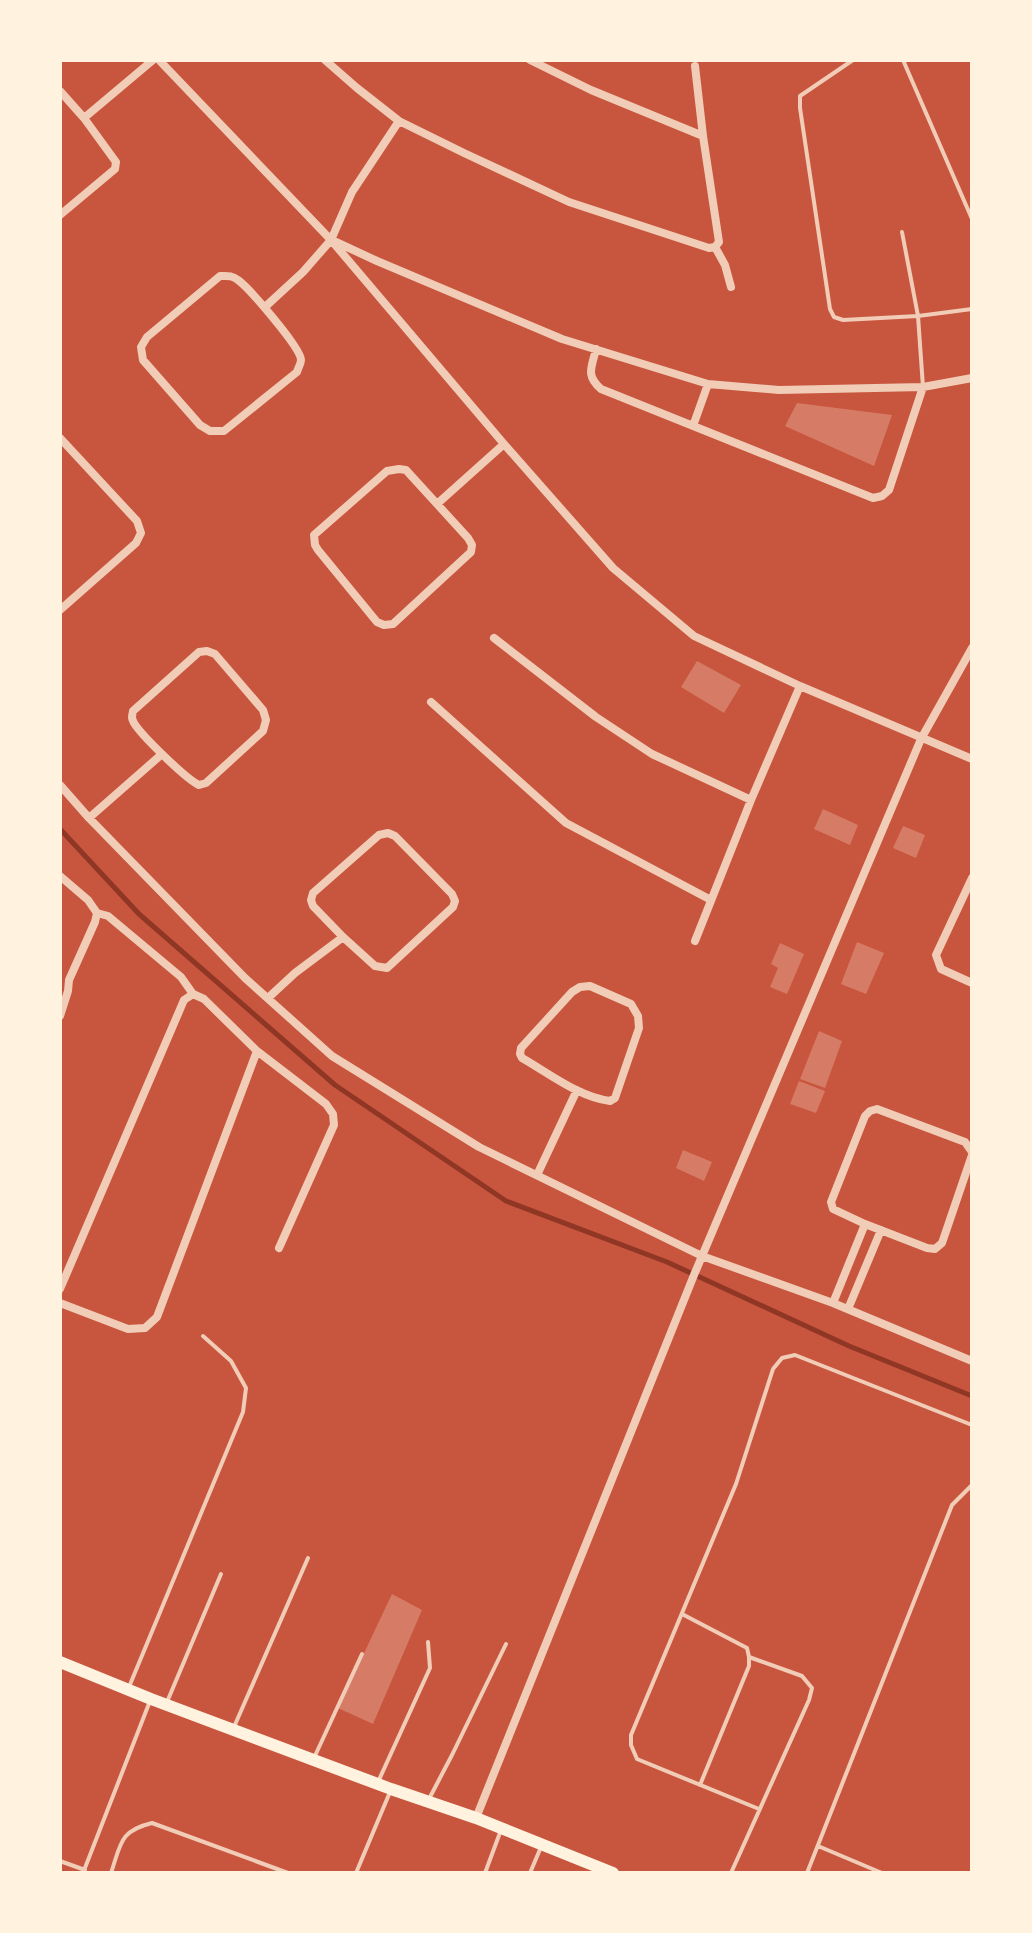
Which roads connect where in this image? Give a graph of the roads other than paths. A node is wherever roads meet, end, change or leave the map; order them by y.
1 (156, 60) edge
2 (325, 60) edge
3 (530, 60) edge
4 (853, 60) edge
5 (903, 60) edge
6 (695, 66) dead end
7 (60, 91) edge
8 (84, 118) junction
9 (399, 121) junction
10 (703, 136) junction
11 (60, 215) edge
12 (972, 219) edge
13 (902, 232) dead end
14 (331, 240) junction
15 (715, 247) junction
16 (731, 287) dead end
17 (265, 307) junction
18 (972, 309) edge
19 (918, 316) junction
20 (596, 349) junction
21 (972, 378) edge
22 (708, 384) junction
23 (923, 387) junction
24 (693, 426) junction
25 (60, 438) edge
26 (504, 444) junction
27 (437, 504) junction
28 (60, 610) edge
29 (494, 638) dead end
30 (972, 648) edge
31 (800, 686) junction
32 (431, 702) dead end
33 (921, 739) junction
34 (162, 754) junction
35 (972, 759) edge
36 (60, 785) edge
37 (751, 800) junction
38 (89, 818) junction
39 (60, 876) edge
40 (972, 878) edge
41 (711, 900) junction
42 (97, 913) junction
43 (343, 937) junction
44 (695, 941) dead end
45 (61, 973) edge
46 (69, 980) junction
47 (972, 983) edge
48 (193, 994) junction
49 (268, 998) junction
50 (60, 1016) edge
51 (257, 1051) junction
52 (577, 1090) junction
53 (972, 1154) edge
54 (537, 1175) junction
55 (865, 1224) junction
56 (881, 1230) junction
57 (279, 1248) dead end
58 (702, 1256) junction
59 (60, 1289) edge
60 (60, 1303) edge
61 (833, 1303) junction
62 (848, 1309) junction
63 (203, 1336) dead end
64 (972, 1361) edge
65 (972, 1425) edge
66 (972, 1485) edge
67 (308, 1558) dead end
68 (221, 1574) dead end
69 (682, 1614) junction
70 (428, 1642) dead end
71 (506, 1644) dead end
72 (362, 1654) dead end
73 (749, 1657) junction
74 (60, 1662) edge
75 (128, 1690) junction
76 (151, 1699) junction
77 (166, 1704) junction
78 (233, 1730) junction
79 (313, 1760) junction
80 (377, 1784) junction
81 (700, 1785) junction
82 (391, 1789) junction
83 (427, 1801) junction
84 (759, 1809) junction
85 (476, 1818) junction
86 (502, 1828) junction
87 (542, 1844) junction
88 (818, 1846) junction
89 (60, 1861) edge
90 (84, 1871) edge
91 (111, 1873) edge
92 (288, 1873) edge
93 (356, 1873) edge
94 (485, 1873) edge
95 (530, 1873) edge
96 (613, 1873) edge
97 (731, 1873) edge
98 (807, 1873) edge
99 (882, 1873) edge

1 - 8 street
1 - 14 street
2 - 9 street
3 - 10 street
4 - 19 lane
5 - 12 lane
6 - 10 street
7 - 8 street
8 - 11 street
9 - 14 street
9 - 15 street
10 - 15 street
13 - 19 lane
14 - 17 street
14 - 20 street
14 - 26 street
15 - 16 street
17 - 17 street
18 - 19 lane
19 - 23 lane
20 - 22 street
20 - 24 street
21 - 23 street
22 - 23 street
22 - 24 street
23 - 24 street
25 - 28 street
26 - 27 street
26 - 31 street
27 - 27 street
29 - 37 street
30 - 33 street
31 - 33 street
31 - 37 street
32 - 41 street
33 - 35 street
33 - 58 street
34 - 34 street
34 - 38 street
36 - 38 street
37 - 41 street
38 - 49 street
39 - 42 street
40 - 47 street
41 - 44 street
42 - 46 street
42 - 48 street
43 - 43 street
43 - 49 street
45 - 46 street
46 - 50 street
48 - 51 street
48 - 59 street
49 - 54 street
51 - 57 street
51 - 60 street
52 - 52 street
52 - 54 street
53 - 55 street
53 - 56 street
54 - 58 street
55 - 56 street
55 - 61 street
56 - 62 street
58 - 61 street
58 - 85 street
61 - 62 street
62 - 64 street
63 - 75 lane
65 - 69 lane
66 - 88 lane
67 - 78 lane
68 - 77 lane
69 - 73 lane
69 - 81 lane
70 - 80 lane
71 - 83 lane
72 - 79 lane
73 - 81 lane
73 - 84 lane
74 - 75 main road
75 - 76 main road
76 - 77 main road
76 - 90 lane
77 - 78 main road
78 - 79 main road
79 - 80 main road
80 - 82 main road
81 - 84 lane
82 - 83 main road
82 - 93 lane
83 - 85 main road
84 - 97 lane
85 - 86 main road
86 - 87 main road
86 - 94 lane
87 - 95 lane
87 - 96 main road
88 - 98 lane
88 - 99 lane
89 - 90 lane
91 - 92 lane

